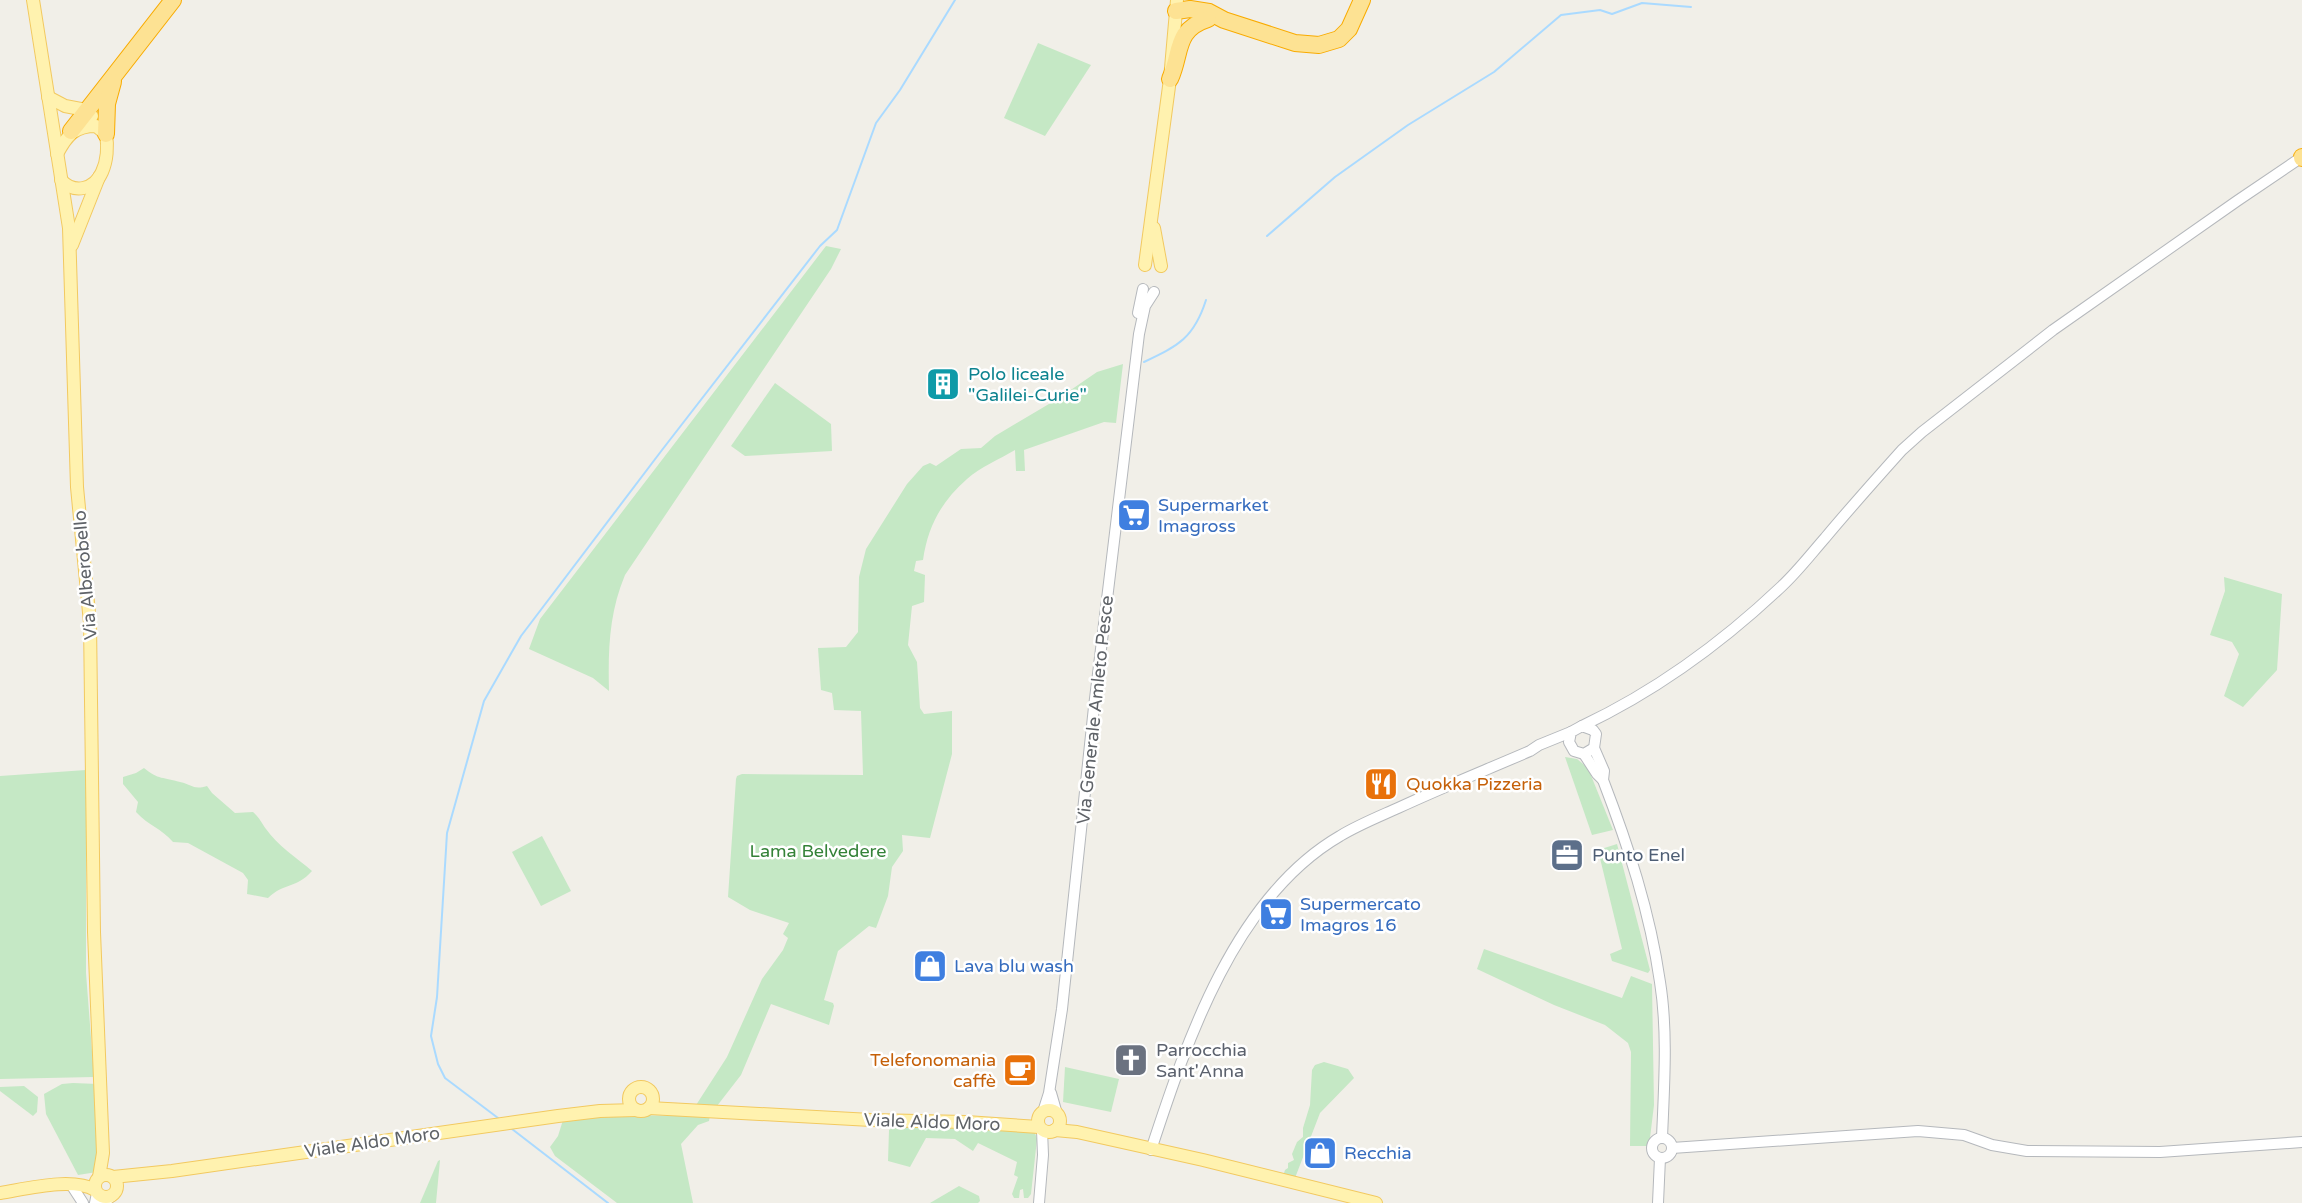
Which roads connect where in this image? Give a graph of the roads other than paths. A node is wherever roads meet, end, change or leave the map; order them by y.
1 (33, 0) edge
2 (160, 0) edge
3 (173, 0) edge
4 (1195, 0) edge
5 (1358, 4) edge
6 (1176, 6) edge
7 (1214, 17) junction
8 (152, 25) junction
9 (114, 76) junction
10 (1170, 79) junction
11 (48, 97) junction
12 (86, 110) junction
13 (71, 131) junction
14 (103, 131) junction
15 (57, 154) junction
16 (2302, 157) edge
17 (99, 177) junction
18 (61, 180) junction
19 (1153, 213) junction
20 (69, 252) junction
21 (1145, 265) dead end
22 (1161, 266) dead end
23 (1149, 290) dead end
24 (1616, 710) junction
25 (1583, 726) junction
26 (1596, 734) junction
27 (1570, 737) junction
28 (1589, 751) junction
29 (653, 1094) junction
30 (630, 1095) junction
31 (643, 1109) junction
32 (600, 1111) junction
33 (685, 1111) junction
34 (1049, 1122) junction
35 (1662, 1138) junction
36 (2302, 1142) edge
37 (1672, 1148) junction
38 (1151, 1150) junction
39 (1660, 1158) junction
40 (67, 1185) junction
41 (104, 1188) edge
42 (0, 1193) edge
43 (83, 1203) edge
44 (1039, 1203) edge
45 (1376, 1203) edge
46 (1658, 1203) edge

1 - 11 main road, Via Alberobello
2 - 8 highway
3 - 8 highway
4 - 7 highway
5 - 7 highway
6 - 7 highway
6 - 10 main road
7 - 10 highway
8 - 9 highway
9 - 12 highway
9 - 14 highway
10 - 19 main road
11 - 12 main road
11 - 15 main road, Via Alberobello
12 - 13 highway
12 - 14 main road
13 - 14 main road
13 - 15 main road
14 - 17 main road
15 - 18 main road, Via Alberobello
16 - 24 street
17 - 18 main road
17 - 20 main road
18 - 20 main road, Via Alberobello
19 - 21 main road
19 - 22 main road
20 - 41 main road, Via Alberobello
23 - 34 street, Via Generale Amleto Pesce
24 - 25 street
24 - 26 street
25 - 26 street
25 - 27 street
26 - 28 street
27 - 28 street
27 - 38 street
28 - 35 street
29 - 30 main road
29 - 31 main road
29 - 33 main road, Viale Aldo Moro
30 - 31 main road
30 - 32 main road, Viale Aldo Moro
31 - 32 main road, Viale Aldo Moro
31 - 33 main road, Viale Aldo Moro
32 - 41 main road, Viale Aldo Moro
33 - 34 main road, Viale Aldo Moro
34 - 38 main road, Viale Aldo Moro
34 - 44 street, Via Generale Amleto Pesce
35 - 37 street
35 - 39 street
36 - 37 street
37 - 39 street
38 - 45 main road, Viale Aldo Moro
39 - 46 street
40 - 41 main road
40 - 42 main road
40 - 43 street

